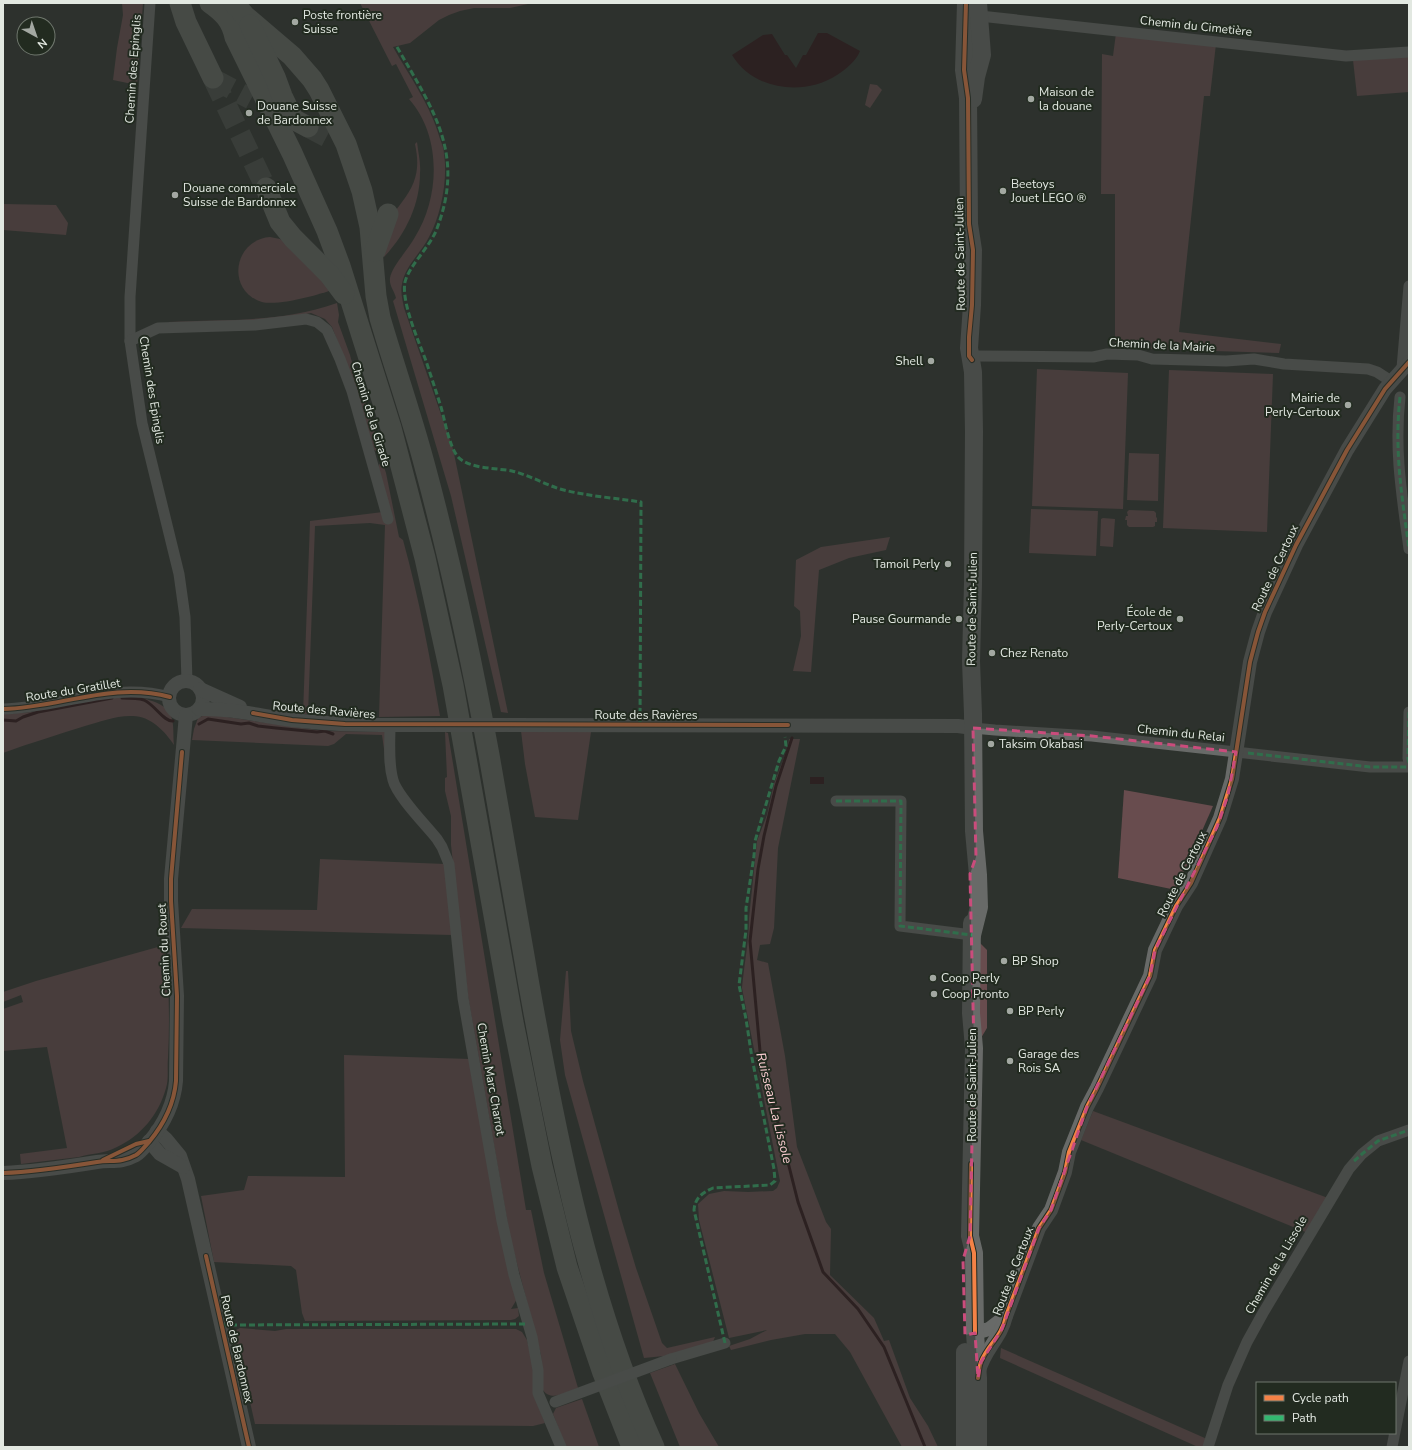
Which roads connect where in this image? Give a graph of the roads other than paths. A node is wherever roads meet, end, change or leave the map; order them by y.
1 (150, 3) edge
2 (180, 3) edge
3 (210, 3) edge
4 (966, 3) edge
5 (242, 7) edge
6 (979, 9) edge
7 (1409, 52) edge
8 (213, 78) tunnel mouth
9 (251, 99) tunnel mouth
10 (272, 111) junction
11 (308, 127) tunnel mouth
12 (327, 137) tunnel mouth
13 (350, 160) junction
14 (266, 188) tunnel mouth
15 (388, 214) dead end
16 (370, 227) junction
17 (373, 259) junction
18 (1409, 286) edge
19 (353, 309) junction
20 (130, 341) junction
21 (974, 358) junction
22 (1405, 365) edge
23 (1391, 381) junction
24 (1400, 397) dead end
25 (388, 519) dead end
26 (1409, 549) edge
27 (187, 682) junction
28 (200, 689) junction
29 (170, 697) junction
30 (3, 709) edge
31 (192, 712) junction
32 (1409, 712) edge
33 (253, 713) junction
34 (390, 725) junction
35 (973, 728) junction
36 (1236, 752) junction
37 (1409, 763) edge
38 (1409, 767) edge
39 (836, 801) dead end
40 (972, 935) junction
41 (1409, 1130) edge
42 (153, 1136) junction
43 (3, 1174) edge
44 (567, 1267) junction
45 (1006, 1316) junction
46 (970, 1334) junction
47 (725, 1343) dead end
48 (1409, 1361) edge
49 (978, 1378) junction
50 (543, 1406) junction
51 (1396, 1427) edge
52 (1395, 1434) edge
53 (249, 1447) edge
54 (561, 1447) edge
55 (617, 1447) edge
56 (632, 1447) edge
57 (654, 1447) edge
58 (965, 1447) edge
59 (978, 1447) edge
60 (1208, 1447) edge
61 (1392, 1447) edge

1 - 20 street, Chemin des Epinglis
2 - 8 highway
3 - 10 highway
4 - 21 main road, Route de Saint-Julien
5 - 11 highway
5 - 13 highway
5 - 16 highway
6 - 7 street, Chemin du Cimetière
6 - 21 main road, Route de Saint-Julien
9 - 10 highway
10 - 19 highway
12 - 13 highway
13 - 16 highway
14 - 19 highway
15 - 17 highway
16 - 17 highway
17 - 57 highway
18 - 22 street
19 - 44 highway
20 - 25 street, Chemin de la Girade
20 - 27 street, Chemin des Epinglis
21 - 23 street, Chemin de la Mairie
21 - 35 main road, Route de Saint-Julien
22 - 23 street, Route de Certoux
23 - 36 street, Route de Certoux
24 - 26 street
27 - 28 street
27 - 29 street
28 - 31 street
28 - 33 street, Route des Ravières
29 - 30 street, Route du Gratillet
29 - 31 street
31 - 33 street, Route des Ravières
31 - 42 street, Chemin du Rouet
32 - 37 street
33 - 34 street, Route des Ravières
34 - 35 street, Route des Ravières, bridge
34 - 50 street, Chemin Marc Charrot
35 - 36 street, Chemin du Relai
35 - 40 main road, Route de Saint-Julien
36 - 38 street, Chemin du Relai
36 - 45 street, Route de Certoux
39 - 40 street
40 - 46 main road, Route de Saint-Julien
41 - 60 street, Chemin de la Lissole
42 - 43 street
42 - 53 street, Route de Bardonnex
44 - 55 highway
44 - 56 highway
45 - 46 street, Route de Certoux
45 - 49 street, Route de Certoux
46 - 49 main road, Route de Saint-Julien
46 - 58 main road, Route de Saint-Julien
47 - 50 street, bridge
48 - 51 street
49 - 59 main road, Route de Saint-Julien
50 - 54 street, Chemin Marc Charrot
52 - 61 street

